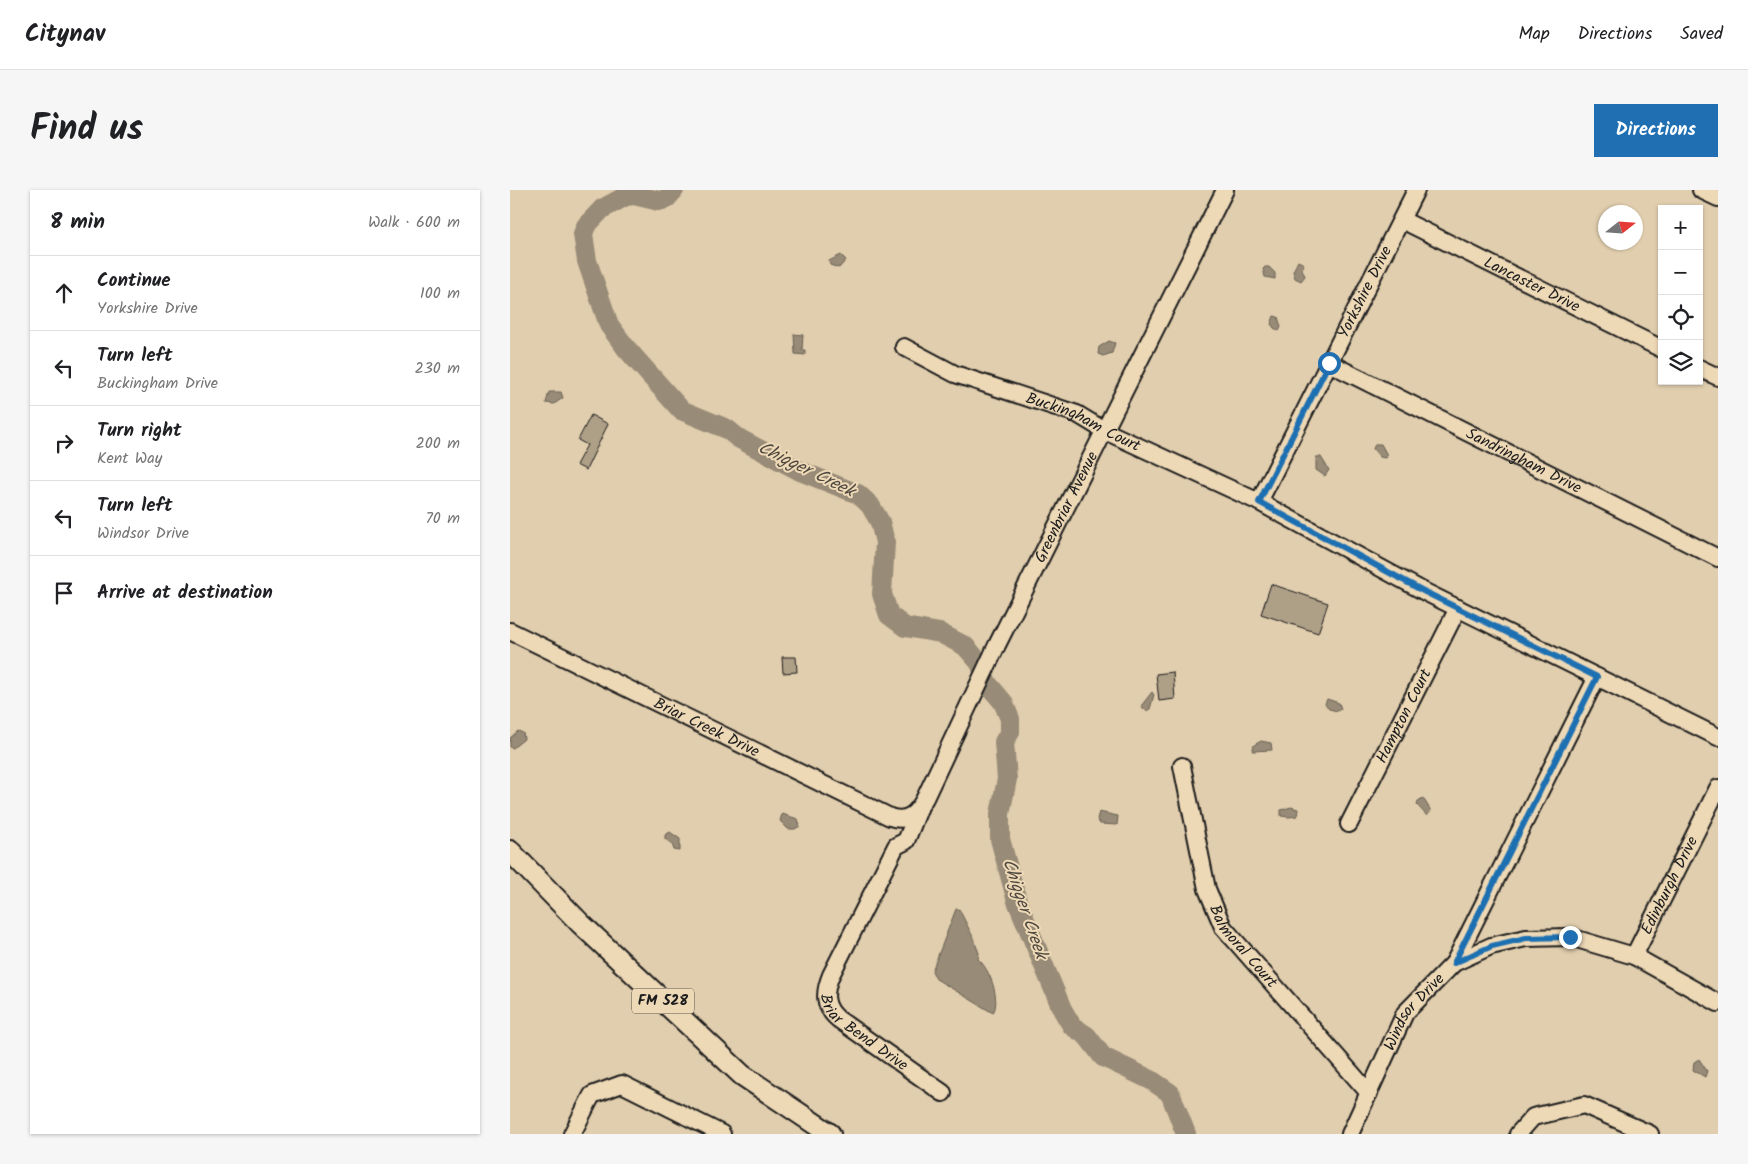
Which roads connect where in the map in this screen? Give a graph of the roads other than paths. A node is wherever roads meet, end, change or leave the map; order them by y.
1 (1225, 190) edge
2 (1416, 190) edge
3 (1701, 190) edge
4 (1718, 198) edge
5 (1402, 220) junction
6 (904, 347) dead end
7 (1658, 347) edge
8 (1329, 363) junction
9 (1703, 370) edge
10 (1718, 377) edge
11 (1105, 431) junction
12 (1259, 502) junction
13 (1718, 558) edge
14 (1458, 608) junction
15 (510, 631) edge
16 (1597, 677) junction
17 (1718, 737) edge
18 (1182, 766) dead end
19 (1718, 788) edge
20 (921, 805) junction
21 (900, 820) junction
22 (1350, 824) dead end
23 (896, 846) junction
24 (510, 851) edge
25 (1634, 956) junction
26 (1454, 963) junction
27 (1718, 1003) edge
28 (943, 1093) dead end
29 (1369, 1093) junction
30 (572, 1134) edge
31 (722, 1134) edge
32 (830, 1134) edge
33 (1350, 1134) edge
34 (1518, 1134) edge
35 (1650, 1134) edge

1 - 11 street, Greenbriar Avenue
2 - 5 street, Yorkshire Drive
3 - 4 street
5 - 7 street, Lancaster Drive
5 - 8 street, Yorkshire Drive
6 - 11 street, Buckingham Court
8 - 12 street, Yorkshire Drive
8 - 13 street, Sandringham Drive
9 - 10 street
11 - 12 street, Buckingham Court
11 - 20 street, Greenbriar Avenue
12 - 14 street, Buckingham Court
14 - 16 street, Buckingham Court
14 - 22 street, Hampton Court
15 - 21 street, Briar Creek Drive
16 - 17 street, Buckingham Court
16 - 26 street
18 - 29 street, Balmoral Court
19 - 25 street, Edinburgh Drive
20 - 21 street, Greenbriar Avenue
20 - 23 street, Briar Bend Drive
21 - 23 street, Briar Bend Drive
23 - 28 street, Briar Bend Drive
24 - 32 main road, FM 528
25 - 26 street, Windsor Drive
25 - 27 street, Windsor Drive
26 - 29 street, Windsor Drive
29 - 33 street, Windsor Drive
30 - 31 street
34 - 35 street

